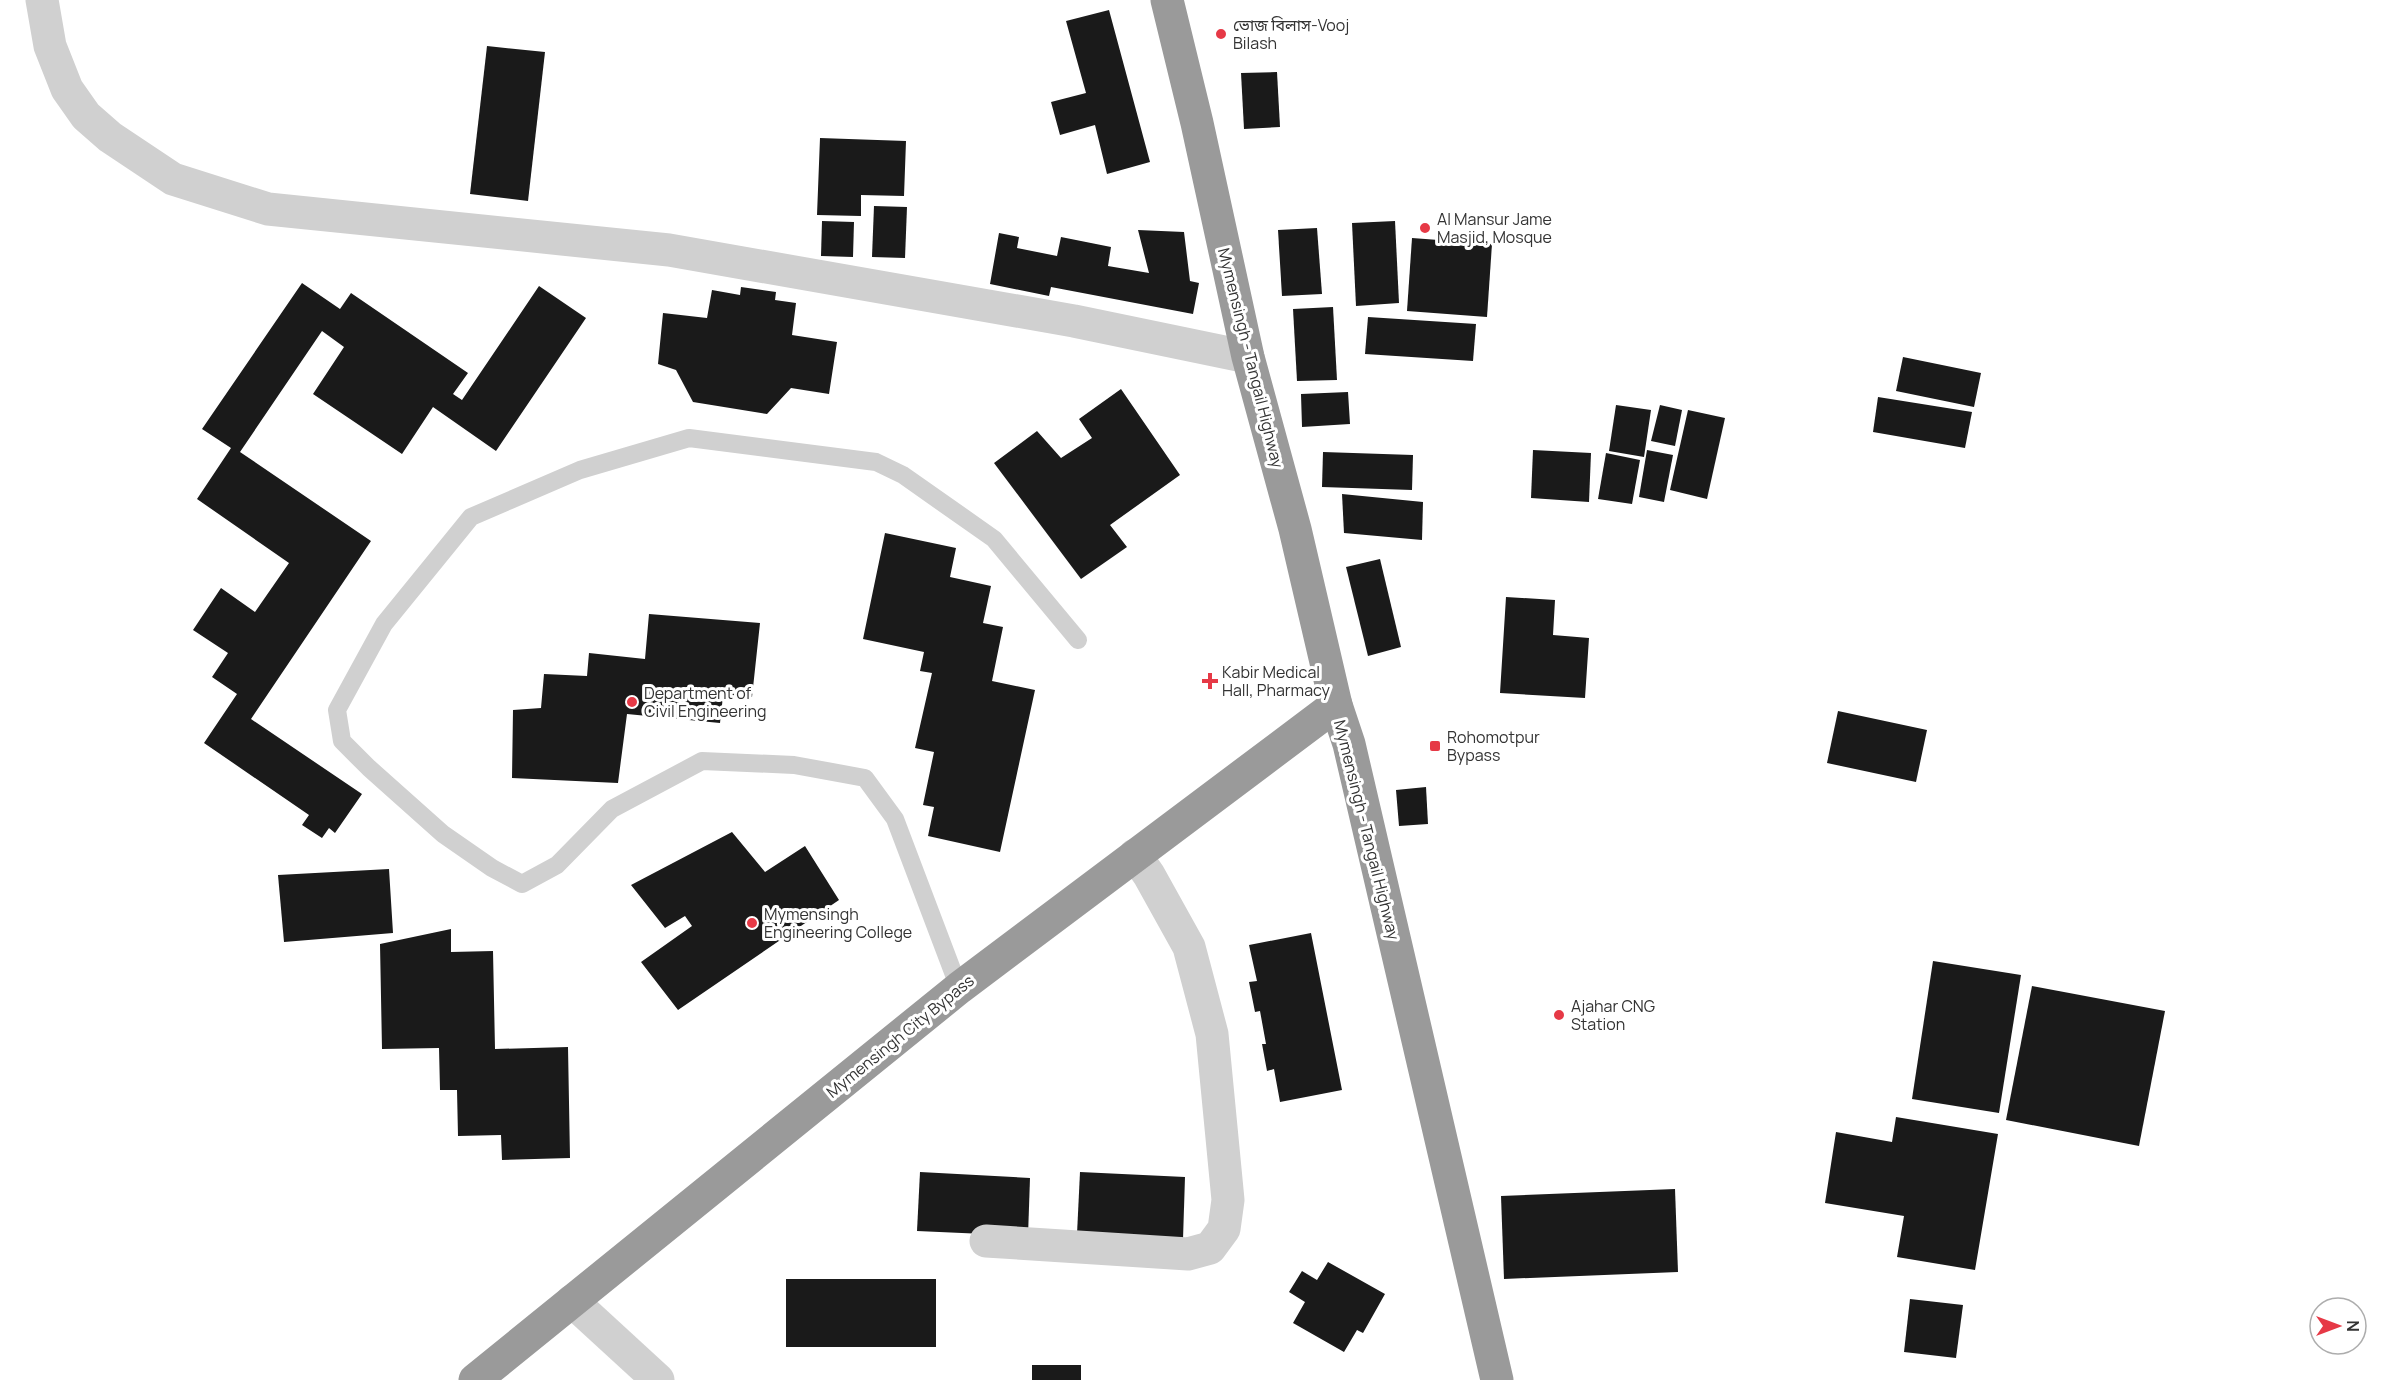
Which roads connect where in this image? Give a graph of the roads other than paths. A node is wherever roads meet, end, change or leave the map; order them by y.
1 (42, 0) edge
2 (1167, 0) edge
3 (1248, 357) junction
4 (1078, 640) dead end
5 (1336, 705) junction
6 (1135, 855) junction
7 (959, 988) junction
8 (986, 1241) dead end
9 (572, 1301) junction
10 (475, 1380) edge
11 (658, 1380) edge
12 (1497, 1380) edge

1 - 3 street
2 - 3 highway, Mymensingh - Tangail Highway
3 - 5 highway, Mymensingh - Tangail Highway
4 - 7 lane
5 - 6 highway, Mymensingh City Bypass
5 - 12 highway, Mymensingh - Tangail Highway
6 - 7 highway, Mymensingh City Bypass
6 - 8 street
7 - 9 highway, Mymensingh City Bypass
9 - 10 highway, Mymensingh City Bypass
9 - 11 street

